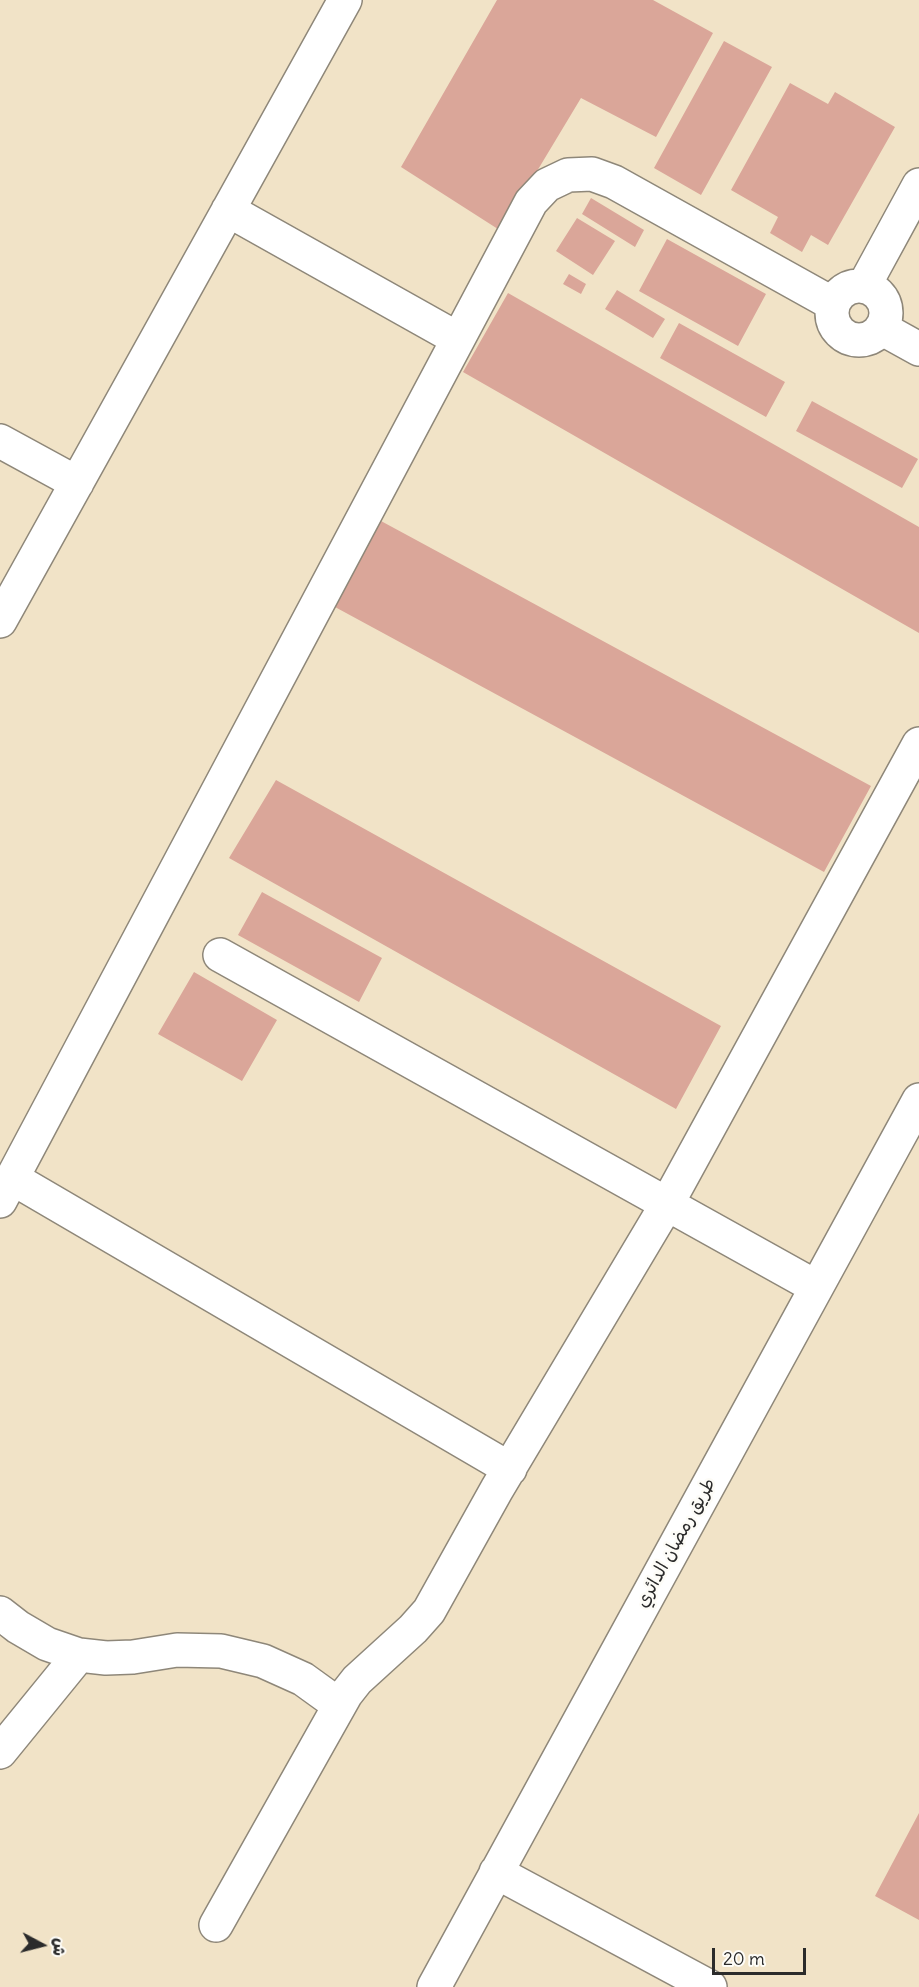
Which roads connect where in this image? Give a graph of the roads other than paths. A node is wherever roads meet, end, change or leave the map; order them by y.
1 (345, 0) edge
2 (919, 185) edge
3 (228, 210) junction
4 (864, 286) junction
5 (833, 304) junction
6 (881, 328) junction
7 (458, 339) junction
8 (916, 339) edge
9 (0, 441) edge
10 (77, 483) junction
11 (0, 621) edge
12 (919, 744) edge
13 (220, 955) dead end
14 (919, 1100) edge
15 (6, 1189) edge
16 (667, 1204) junction
17 (816, 1287) junction
18 (510, 1469) junction
19 (0, 1613) edge
20 (79, 1655) junction
21 (339, 1705) junction
22 (0, 1752) edge
23 (496, 1872) junction
24 (216, 1924) dead end
25 (434, 1987) edge
26 (710, 1987) edge

1 - 3 street
2 - 4 street
3 - 7 street
3 - 10 street
4 - 5 street
4 - 6 street
5 - 6 street
5 - 7 street
6 - 8 street
7 - 15 street
9 - 10 street
10 - 11 street
12 - 16 street
13 - 16 street
14 - 17 street, طريق رمضان الدائري
15 - 18 street
16 - 17 street
16 - 18 street
17 - 23 street, طريق رمضان الدائري
18 - 21 street
19 - 20 street
20 - 21 street
20 - 22 street
21 - 24 street
23 - 25 street, طريق رمضان الدائري
23 - 26 street

